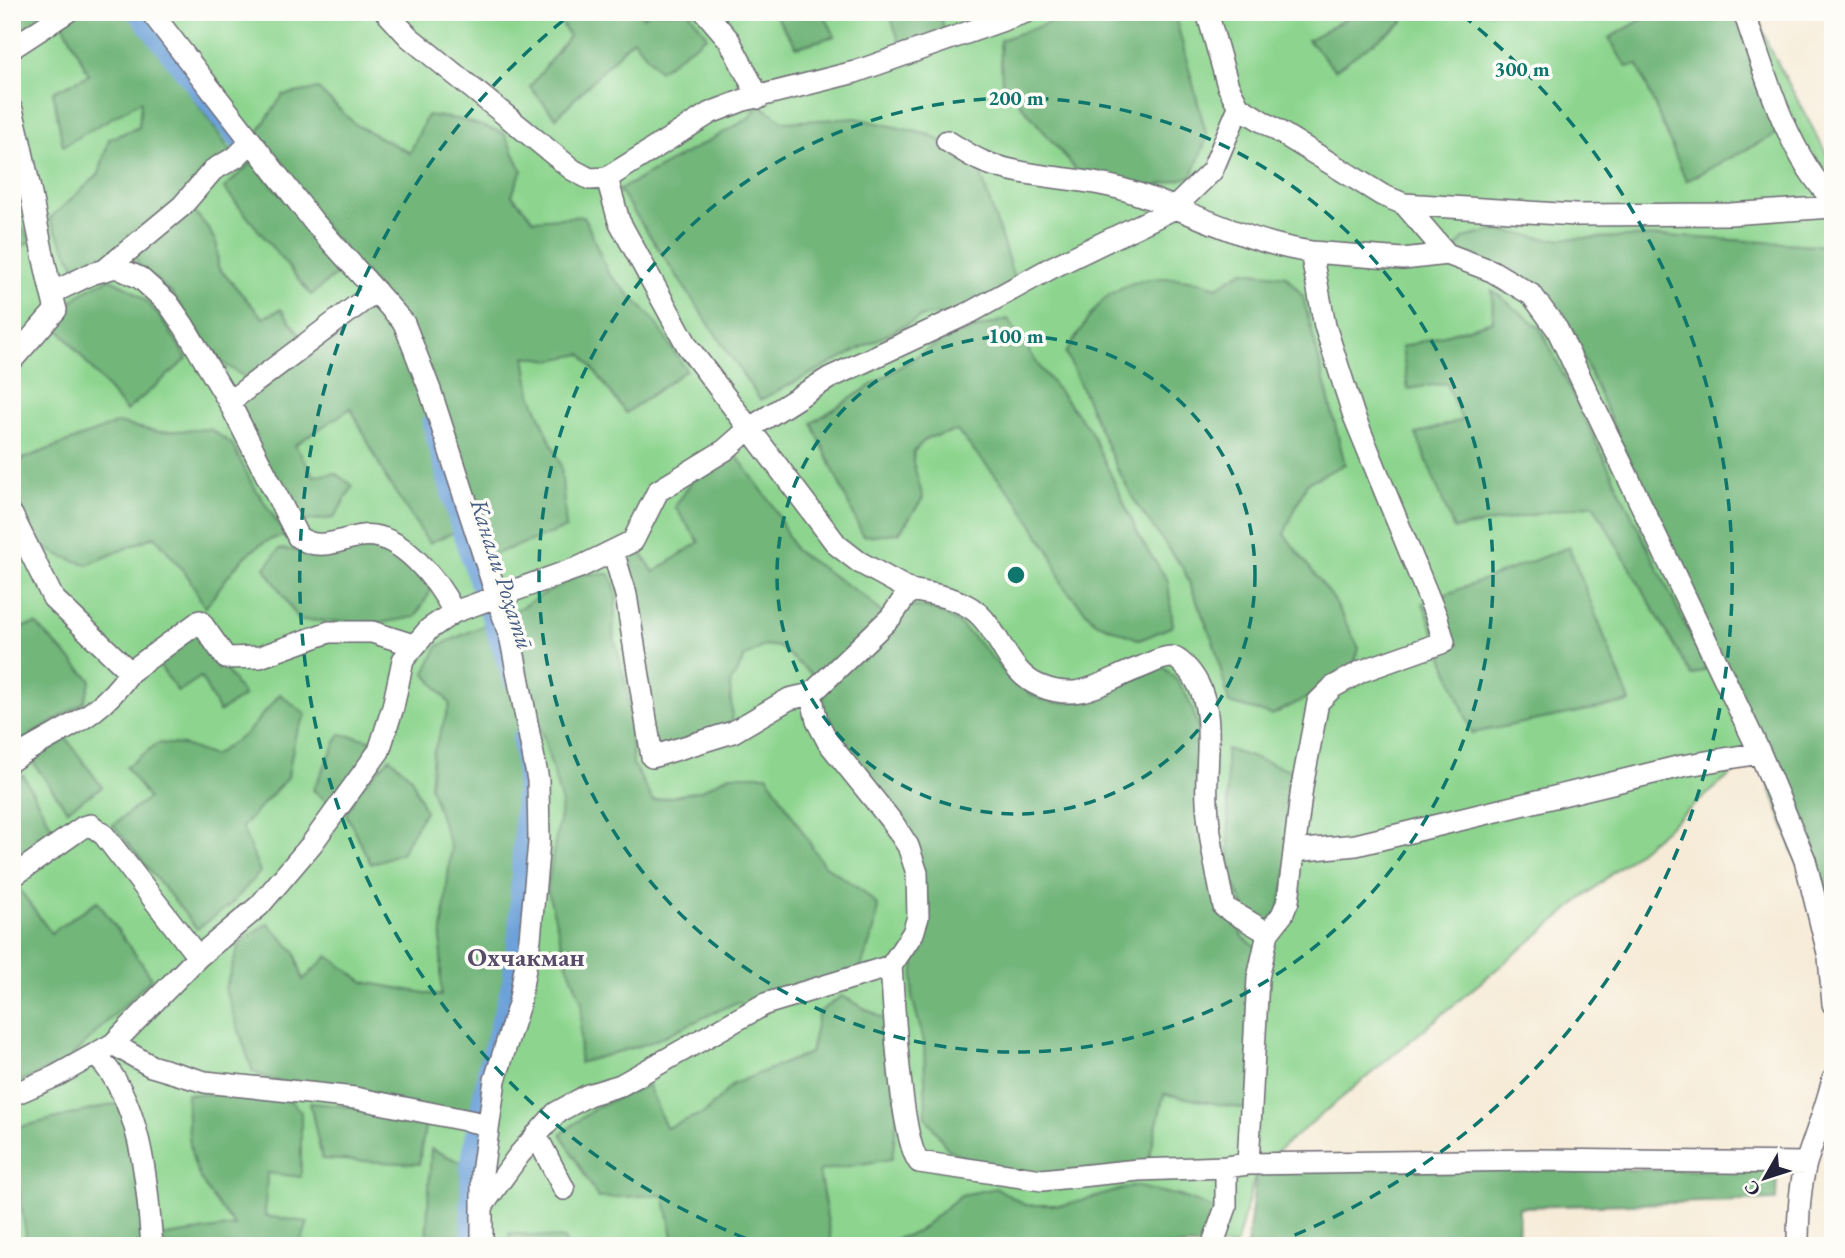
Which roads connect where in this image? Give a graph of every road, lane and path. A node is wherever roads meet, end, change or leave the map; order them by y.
1 (67, 12) edge
2 (151, 12) edge
3 (386, 12) edge
4 (705, 12) edge
5 (1026, 12) edge
6 (1207, 12) edge
7 (1744, 12) edge
8 (12, 48) edge
9 (759, 98) junction
10 (1239, 107) junction
11 (12, 110) edge
12 (947, 141) dead end
13 (244, 149) junction
14 (607, 178) junction
15 (1833, 200) edge
16 (1404, 204) junction
17 (1833, 207) edge
18 (1173, 209) junction
19 (1311, 252) junction
20 (1447, 254) junction
21 (106, 269) junction
22 (52, 293) junction
23 (370, 295) junction
24 (12, 360) edge
25 (229, 402) junction
26 (750, 428) junction
27 (12, 515) edge
28 (613, 551) junction
29 (910, 590) junction
30 (493, 599) junction
31 (458, 610) junction
32 (413, 645) junction
33 (130, 672) junction
34 (811, 694) junction
35 (1760, 753) junction
36 (12, 760) edge
37 (1294, 851) junction
38 (12, 877) edge
39 (1268, 933) junction
40 (198, 957) junction
41 (891, 966) junction
42 (1833, 1004) edge
43 (105, 1049) junction
44 (1833, 1079) edge
45 (12, 1095) edge
46 (478, 1124) junction
47 (536, 1135) junction
48 (1806, 1163) junction
49 (1248, 1164) junction
50 (1226, 1167) junction
51 (564, 1189) dead end
52 (483, 1205) junction
53 (152, 1246) edge
54 (482, 1246) edge
55 (1212, 1246) edge
56 (1798, 1246) edge

1 - 8 street
2 - 13 street
3 - 14 street
4 - 9 street
5 - 9 street
6 - 10 street
7 - 15 street
9 - 14 street
10 - 16 street
10 - 18 street
11 - 22 street
12 - 18 street
13 - 21 street
13 - 23 street
14 - 26 street
16 - 17 street
16 - 20 street
18 - 19 street
18 - 26 street
19 - 20 street
19 - 37 street
20 - 35 street
21 - 22 street
21 - 25 street
22 - 24 street
23 - 25 street
23 - 30 street
25 - 31 street
26 - 28 street
26 - 29 street
27 - 33 street
28 - 30 street
28 - 34 street
29 - 34 street
29 - 39 street
30 - 31 street
30 - 46 street
31 - 32 street
32 - 33 street
32 - 40 street
33 - 36 street
34 - 41 street
35 - 37 street
35 - 42 street
37 - 39 street
38 - 40 street
39 - 49 street
40 - 43 street
41 - 47 street
41 - 50 street
43 - 45 street
43 - 46 street
43 - 53 street
44 - 48 street
46 - 52 street
47 - 51 street
47 - 52 street
48 - 49 street
48 - 56 street
49 - 50 street
50 - 55 street
52 - 54 street

